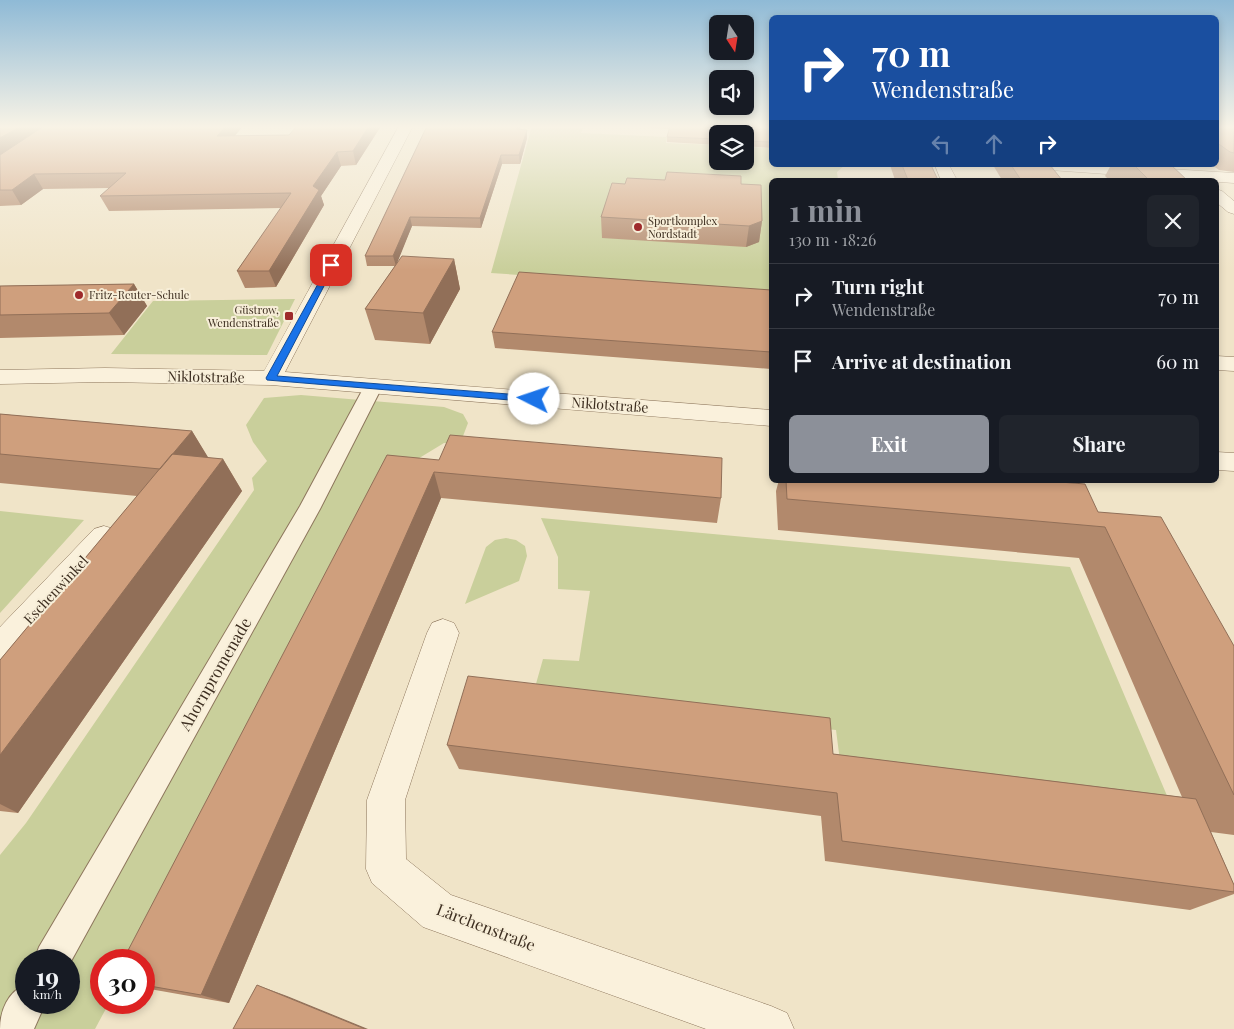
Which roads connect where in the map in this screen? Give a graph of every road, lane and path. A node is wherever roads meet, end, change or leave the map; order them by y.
1 (380, 174) edge
2 (1158, 174) edge
3 (1198, 177) edge
4 (1234, 178) edge
5 (1219, 196) edge
6 (1234, 209) edge
7 (1219, 363) edge
8 (1234, 364) edge
9 (0, 377) edge
10 (271, 378) junction
11 (373, 387) junction
12 (769, 418) edge
13 (1219, 460) edge
14 (1234, 462) edge
15 (111, 529) edge
16 (443, 633) dead end
17 (0, 650) edge
18 (58, 949) edge
19 (21, 1014) edge
20 (13, 1029) edge
21 (771, 1029) edge

1 - 10 street
2 - 3 street
3 - 4 street
5 - 6 street
7 - 8 street
9 - 10 street, Niklotstraße
10 - 11 street, Niklotstraße
11 - 12 street, Niklotstraße
11 - 18 street, Ahornpromenade
13 - 14 street
15 - 17 street, Eschenwinkel
16 - 21 street, Lärchenstraße
19 - 20 street

